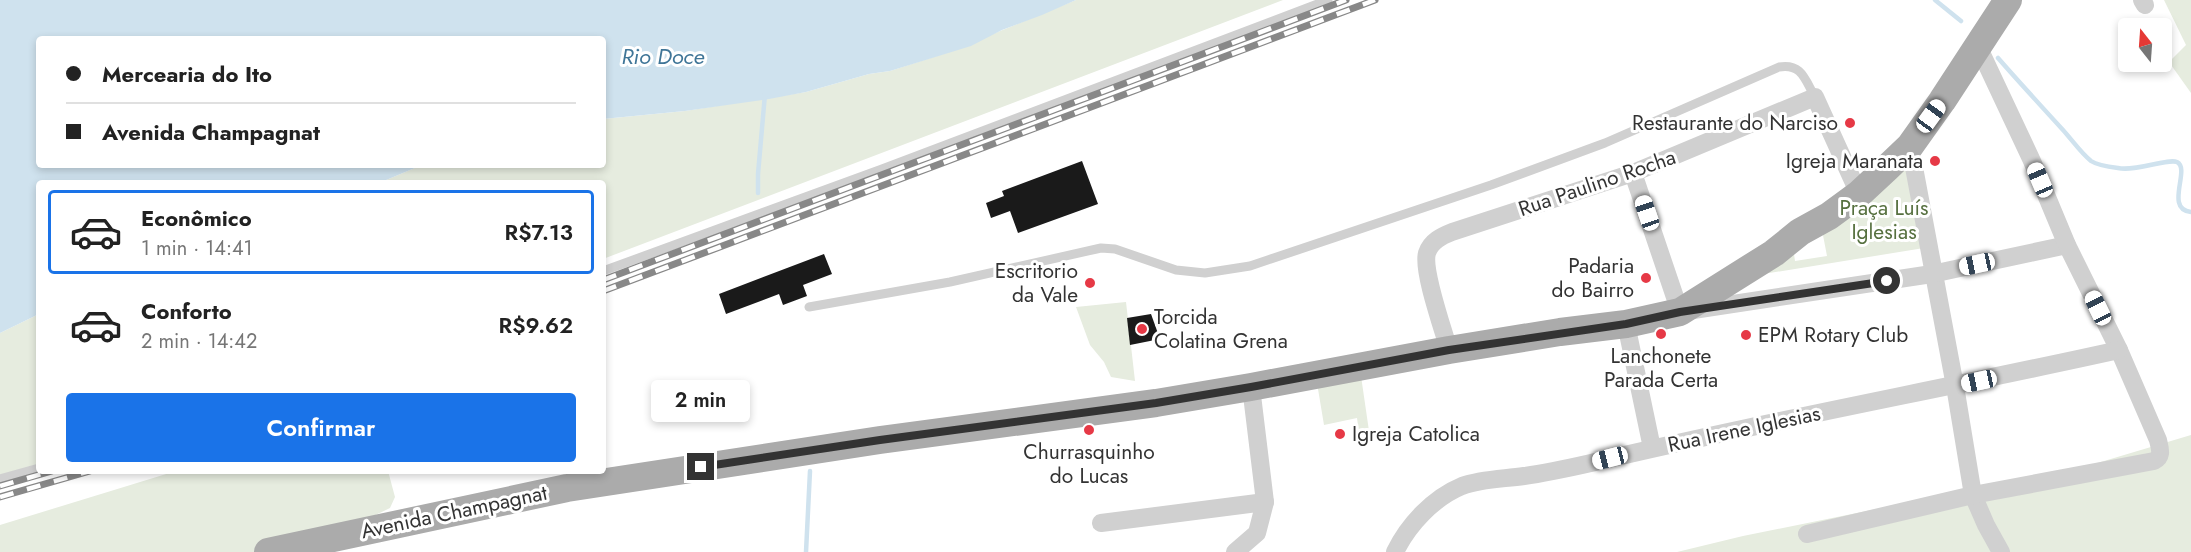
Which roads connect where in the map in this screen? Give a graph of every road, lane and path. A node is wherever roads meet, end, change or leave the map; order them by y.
1 (1328, 0) edge
2 (2008, 0) edge
3 (1978, 46) junction
4 (1815, 97) junction
5 (1910, 146) junction
6 (1634, 174) junction
7 (1859, 194) junction
8 (2067, 245) junction
9 (606, 270) edge
10 (1932, 274) junction
11 (809, 307) dead end
12 (1680, 312) junction
13 (1626, 324) junction
14 (1449, 350) junction
15 (2119, 350) junction
16 (1955, 386) junction
17 (1251, 387) junction
18 (1652, 448) junction
19 (36, 469) edge
20 (0, 479) edge
21 (1973, 495) junction
22 (1265, 502) junction
23 (1101, 523) dead end
24 (1807, 534) dead end
25 (268, 552) edge
26 (1235, 552) edge
27 (1395, 552) edge
28 (2001, 552) edge

1 - 9 lane
2 - 3 main road, Avenida Champagnat
3 - 5 main road, Avenida Champagnat
3 - 8 street
4 - 6 street, Rua Paulino Rocha
4 - 7 street
4 - 11 lane
5 - 7 main road, Avenida Champagnat
5 - 10 street
6 - 12 street
6 - 14 street, Rua Paulino Rocha
7 - 12 main road, Avenida Champagnat
8 - 10 street
8 - 15 street
10 - 12 street
10 - 16 street
12 - 13 main road, Avenida Champagnat
13 - 14 main road, Avenida Champagnat
13 - 18 street
14 - 17 main road, Avenida Champagnat
15 - 16 street, Rua Irene Iglesias
15 - 21 street
16 - 18 street, Rua Irene Iglesias
16 - 21 street
17 - 22 street
17 - 25 main road, Avenida Champagnat
18 - 27 street, Rua Irene Iglesias
19 - 20 lane
21 - 24 street
21 - 28 street
22 - 23 street
22 - 26 street

